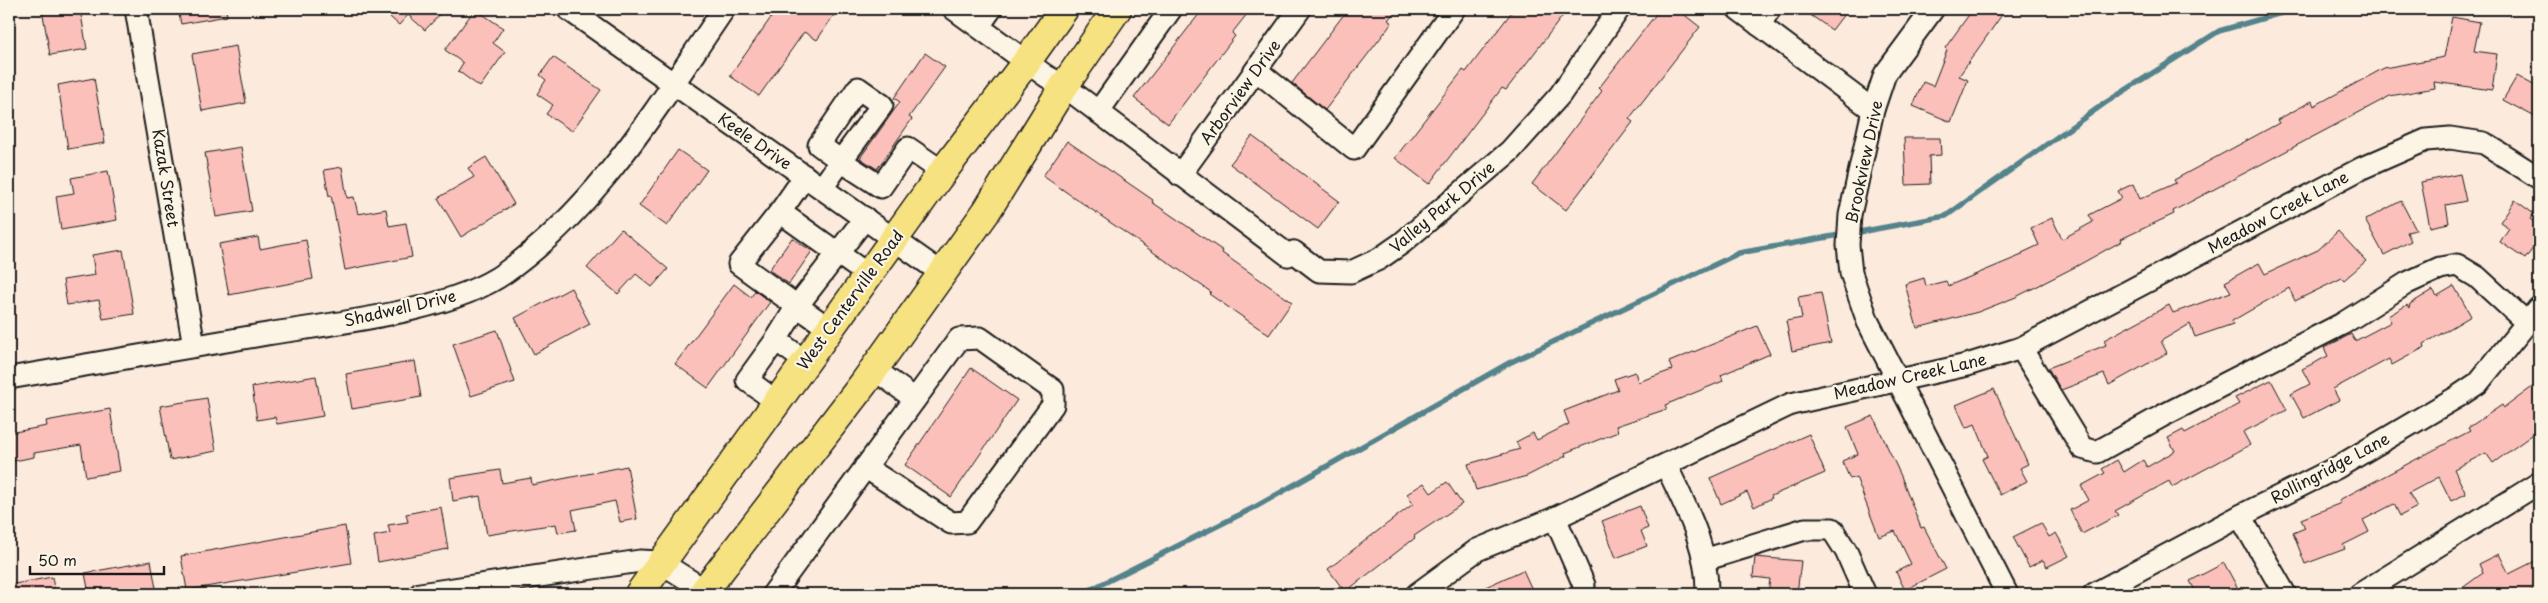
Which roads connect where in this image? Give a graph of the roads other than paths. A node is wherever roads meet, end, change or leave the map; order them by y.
1 (136, 9) edge
2 (568, 9) edge
3 (724, 9) edge
4 (954, 9) edge
5 (991, 9) edge
6 (1064, 9) edge
7 (1117, 9) edge
8 (1171, 9) edge
9 (1300, 9) edge
10 (1454, 9) edge
11 (1618, 9) edge
12 (1738, 9) edge
13 (1933, 9) edge
14 (1764, 17) edge
15 (979, 26) junction
16 (1028, 61) junction
17 (1256, 70) junction
18 (673, 83) junction
19 (1064, 86) junction
20 (1873, 110) junction
21 (1098, 112) junction
22 (943, 172) junction
23 (1180, 175) junction
24 (2539, 178) edge
25 (813, 182) junction
26 (780, 212) junction
27 (865, 218) junction
28 (894, 239) junction
29 (838, 253) junction
30 (943, 274) junction
31 (868, 275) junction
32 (797, 306) junction
33 (2533, 316) edge
34 (830, 329) junction
35 (776, 340) junction
36 (194, 346) junction
37 (2021, 348) junction
38 (806, 362) junction
39 (874, 369) junction
40 (9, 378) edge
41 (1900, 380) junction
42 (914, 399) junction
43 (777, 402) junction
44 (1666, 465) junction
45 (865, 467) junction
46 (2539, 483) edge
47 (2240, 516) junction
48 (1555, 518) junction
49 (1704, 560) junction
50 (660, 562) junction
51 (706, 593) edge
52 (420, 594) edge
53 (639, 594) edge
54 (773, 594) edge
55 (1417, 594) edge
56 (1582, 594) edge
57 (1707, 594) edge
58 (1865, 594) edge
59 (2007, 594) edge
60 (2094, 594) edge
61 (2285, 594) edge
62 (2360, 594) edge

1 - 36 street, Kazak Street
2 - 18 street, Keele Drive
3 - 18 street, Shadwell Drive
4 - 15 street, Valley Park Drive
5 - 15 street
6 - 16 main road, West Centerville Road
7 - 19 main road
8 - 21 street
9 - 17 street, Arborview Drive
10 - 17 street
11 - 23 street, Valley Park Drive
12 - 14 street
13 - 20 street, Brookview Drive
14 - 20 street
15 - 16 street, Valley Park Drive
16 - 19 street, Valley Park Drive
16 - 22 main road, West Centerville Road
17 - 23 street, Arborview Drive
18 - 25 street, Keele Drive
18 - 36 street, Shadwell Drive
19 - 21 street, Valley Park Drive
19 - 30 main road
20 - 41 street, Brookview Drive
21 - 23 street, Valley Park Drive
22 - 25 street
22 - 28 main road, West Centerville Road
24 - 37 street, Meadow Creek Lane
25 - 26 street
25 - 27 street, Keele Drive
26 - 29 street
26 - 32 street
27 - 28 street, Keele Drive
27 - 29 street
28 - 30 street, Keele Drive
28 - 31 main road, West Centerville Road
29 - 31 street
29 - 32 street
30 - 39 main road
31 - 34 main road, West Centerville Road
32 - 34 street
32 - 35 street
33 - 37 street
33 - 47 street, Rollingridge Lane
34 - 38 main road, West Centerville Road
35 - 38 street
35 - 43 street
36 - 40 street, Shadwell Drive
37 - 41 street, Meadow Creek Lane
38 - 43 main road, West Centerville Road
39 - 42 street
39 - 51 main road
41 - 44 street, Meadow Creek Lane
41 - 59 street, Brookview Drive
42 - 45 street
42 - 45 street
43 - 50 main road, West Centerville Road
44 - 48 street, Meadow Creek Lane
44 - 49 street
45 - 54 street
46 - 62 street
47 - 60 street, Rollingridge Lane
47 - 61 street
48 - 55 street, Meadow Creek Lane
48 - 56 street
49 - 57 street
49 - 58 street
50 - 51 street
50 - 52 street
50 - 53 main road, West Centerville Road

